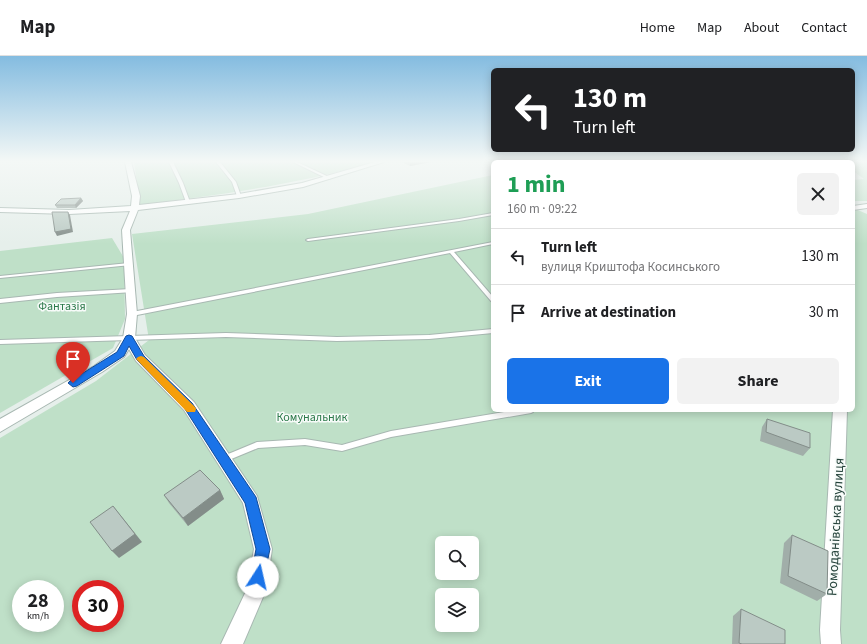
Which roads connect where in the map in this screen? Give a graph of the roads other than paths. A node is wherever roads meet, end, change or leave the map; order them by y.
1 (134, 189) edge
2 (184, 189) edge
3 (237, 189) edge
4 (277, 189) edge
5 (239, 196) junction
6 (188, 202) junction
7 (135, 208) junction
8 (0, 210) edge
9 (491, 214) edge
10 (308, 240) dead end
11 (491, 242) edge
12 (451, 250) junction
13 (129, 264) junction
14 (0, 277) edge
15 (131, 291) junction
16 (491, 298) edge
17 (0, 301) edge
18 (132, 314) junction
19 (491, 331) edge
20 (129, 338) junction
21 (0, 342) edge
22 (519, 412) edge
23 (840, 412) edge
24 (0, 426) edge
25 (224, 459) junction
26 (231, 644) edge
27 (831, 644) edge

1 - 7 street
2 - 6 lane
3 - 5 lane
4 - 5 street
5 - 6 street
6 - 7 street
7 - 8 street
7 - 13 street
9 - 10 lane
11 - 12 lane
12 - 16 lane
12 - 18 lane
13 - 14 lane
13 - 15 street
15 - 17 lane
15 - 18 street
18 - 20 street
19 - 20 lane
20 - 21 lane
20 - 24 street
20 - 25 street
22 - 25 lane
23 - 27 street, Ромоданівська вулиця
25 - 26 street

